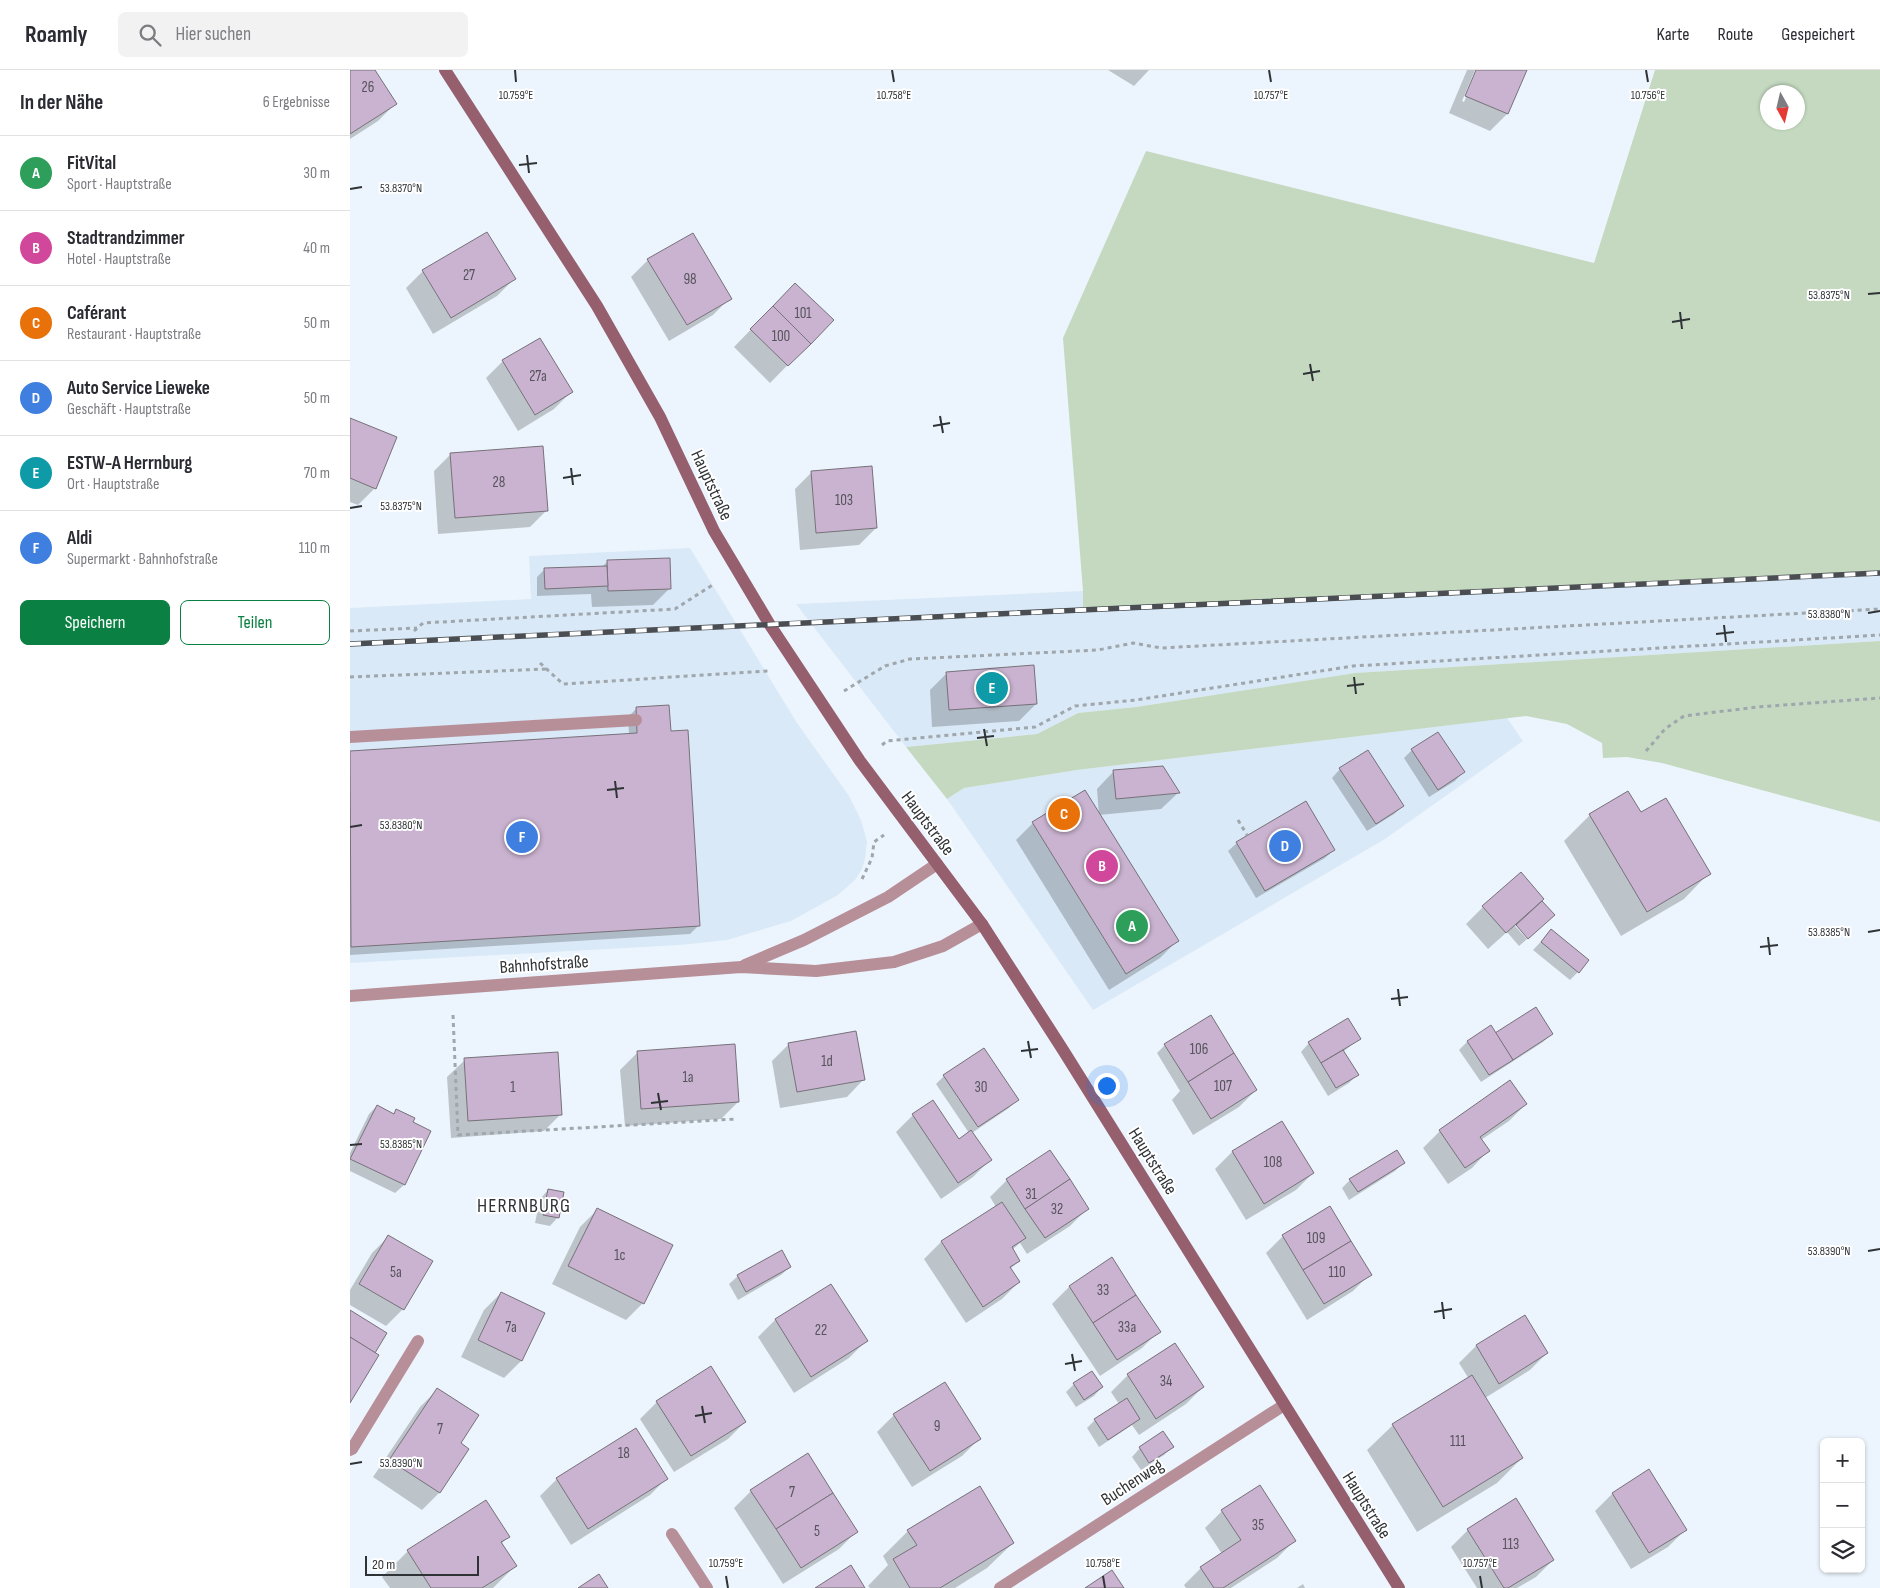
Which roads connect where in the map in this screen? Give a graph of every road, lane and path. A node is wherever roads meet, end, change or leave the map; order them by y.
1 (445, 70) edge
2 (736, 570) junction
3 (1880, 609) edge
4 (350, 631) edge
5 (1880, 634) edge
6 (540, 663) dead end
7 (799, 668) junction
8 (547, 669) junction
9 (350, 677) edge
10 (1880, 698) edge
11 (823, 705) junction
12 (636, 720) dead end
13 (350, 737) edge
14 (1646, 751) dead end
15 (860, 761) junction
16 (1238, 820) dead end
17 (906, 822) junction
18 (1247, 835) dead end
19 (937, 864) junction
20 (859, 884) dead end
21 (982, 924) junction
22 (741, 967) junction
23 (452, 988) junction
24 (350, 996) edge
25 (736, 1119) dead end
26 (418, 1341) dead end
27 (1284, 1405) junction
28 (350, 1450) edge
29 (672, 1534) dead end
30 (707, 1588) edge
31 (1000, 1588) edge
32 (1399, 1588) edge

1 - 2 main road, Hauptstraße
2 - 4 path
2 - 7 main road, Hauptstraße
3 - 11 path
5 - 15 path
6 - 8 path
7 - 8 path
7 - 11 main road, Hauptstraße
8 - 9 path
10 - 14 path
11 - 15 main road, Hauptstraße
12 - 13 street
15 - 17 main road, Hauptstraße
16 - 18 path
17 - 19 main road, Hauptstraße
17 - 20 path
19 - 21 main road, Hauptstraße
19 - 22 street, Bahnhofstraße
21 - 22 street, Bahnhofstraße
21 - 27 main road, Hauptstraße
22 - 23 street, Bahnhofstraße
23 - 24 street, Bahnhofstraße
23 - 25 path
26 - 28 street
27 - 31 street, Buchenweg
27 - 32 main road, Hauptstraße
29 - 30 street

